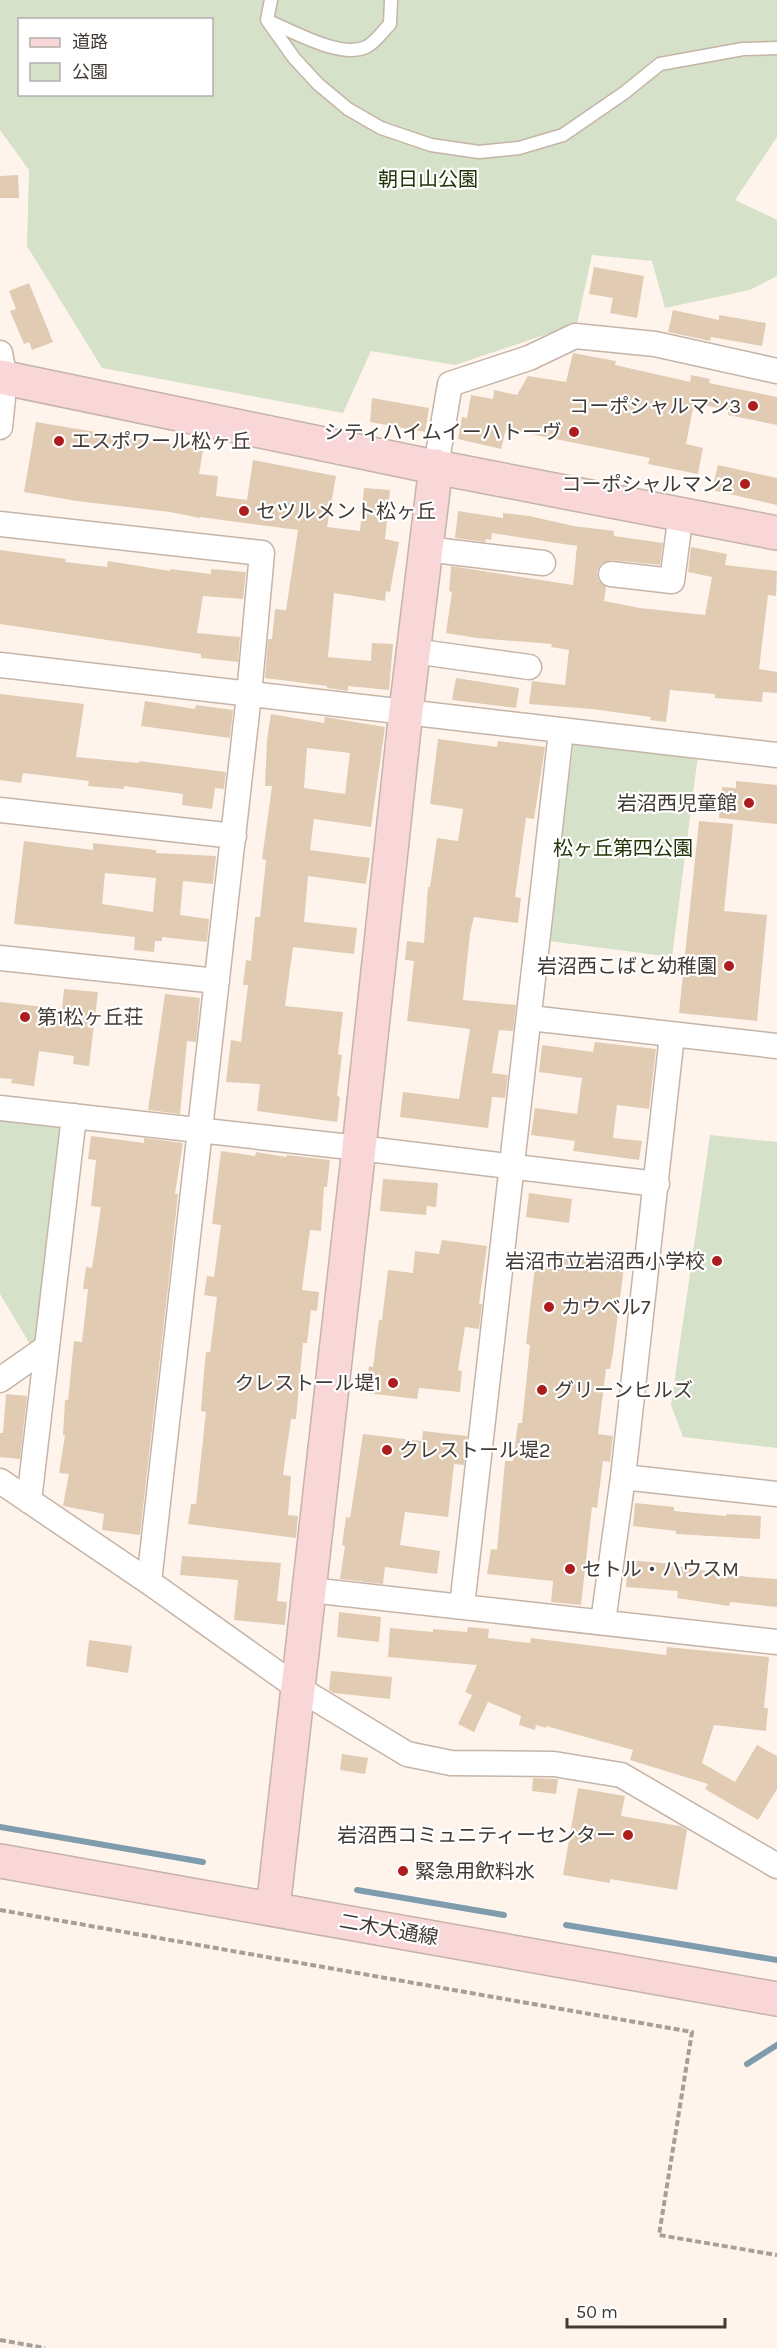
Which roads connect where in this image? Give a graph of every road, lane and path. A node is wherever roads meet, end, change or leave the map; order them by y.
1 (271, 0) edge
2 (392, 0) edge
3 (267, 20) junction
4 (777, 48) edge
5 (2, 370) edge
6 (777, 371) edge
7 (0, 427) edge
8 (436, 466) junction
9 (681, 513) junction
10 (0, 525) edge
11 (777, 532) edge
12 (426, 549) junction
13 (543, 563) dead end
14 (611, 574) dead end
15 (413, 651) junction
16 (0, 665) edge
17 (529, 667) dead end
18 (249, 694) junction
19 (406, 711) junction
20 (561, 731) junction
21 (777, 755) edge
22 (0, 810) edge
23 (234, 836) junction
24 (0, 958) edge
25 (217, 981) junction
26 (530, 1018) junction
27 (672, 1035) junction
28 (777, 1046) edge
29 (0, 1108) edge
30 (74, 1116) junction
31 (200, 1131) junction
32 (359, 1148) junction
33 (512, 1166) junction
34 (657, 1184) junction
35 (47, 1347) junction
36 (0, 1380) edge
37 (623, 1477) junction
38 (0, 1481) edge
39 (777, 1494) edge
40 (29, 1501) junction
41 (148, 1582) junction
42 (310, 1590) junction
43 (462, 1606) junction
44 (603, 1622) junction
45 (777, 1642) edge
46 (297, 1688) junction
47 (0, 1862) edge
48 (777, 1866) edge
49 (273, 1909) junction
50 (0, 1910) edge
51 (777, 1999) edge
52 (777, 2255) edge
53 (0, 2340) edge
54 (45, 2348) edge

1 - 3 lane
2 - 3 lane
3 - 4 lane
5 - 7 street
5 - 8 street
6 - 8 street
8 - 9 street
8 - 12 street
9 - 11 street
9 - 14 street
10 - 18 street
12 - 13 street
12 - 15 street
15 - 17 street
15 - 19 street
16 - 18 street
18 - 19 street
18 - 23 street
19 - 20 street
19 - 32 street
20 - 21 street
20 - 26 street
22 - 23 street
23 - 25 street
24 - 25 street
25 - 31 street
26 - 27 street
26 - 33 street
27 - 28 street
27 - 34 street
29 - 30 street
30 - 31 street
30 - 35 street
31 - 32 street
31 - 41 street
32 - 33 street
32 - 42 street
33 - 34 street
33 - 43 street
34 - 37 street
35 - 36 street
35 - 40 street
37 - 39 street
37 - 44 street
38 - 40 street
40 - 41 street
41 - 46 street
42 - 43 street
42 - 46 street
43 - 44 street
44 - 45 street
46 - 48 street
46 - 49 street
47 - 49 street, 二木大通線
49 - 51 street, 二木大通線
50 - 52 path
53 - 54 path

